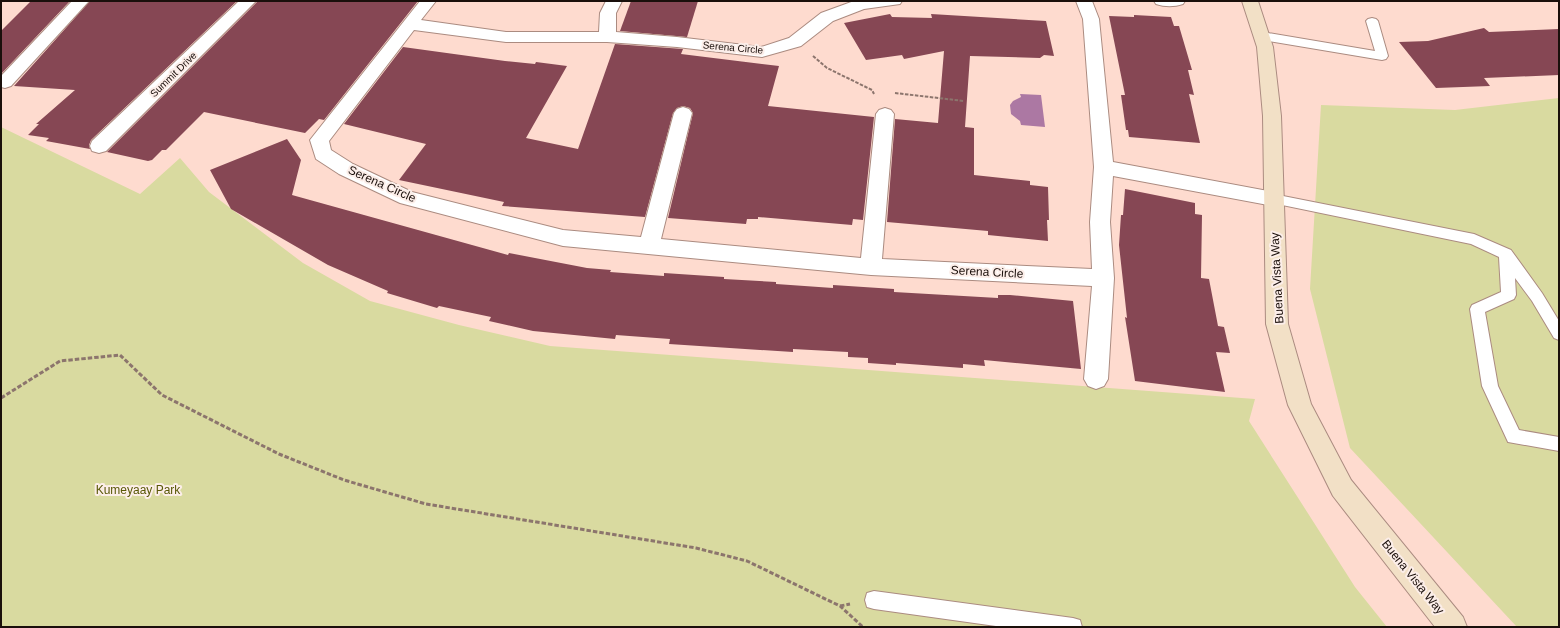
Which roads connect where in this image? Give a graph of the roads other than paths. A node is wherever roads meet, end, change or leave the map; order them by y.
1 (81, 1) edge
2 (248, 1) edge
3 (428, 1) edge
4 (614, 1) edge
5 (894, 1) edge
6 (1084, 1) edge
7 (1162, 1) edge
8 (1177, 1) edge
9 (1250, 1) edge
10 (1372, 21) dead end
11 (410, 24) junction
12 (1262, 36) junction
13 (607, 37) junction
14 (5, 82) dead end
15 (683, 113) dead end
16 (885, 114) road end
17 (99, 146) dead end
18 (1104, 167) junction
19 (1273, 199) junction
20 (649, 245) junction
21 (1506, 254) junction
22 (871, 267) junction
23 (1103, 278) junction
24 (1559, 334) edge
25 (1096, 379) dead end
26 (1559, 444) edge
27 (874, 600) dead end
28 (1073, 627) edge
29 (1453, 627) edge

1 - 14 street
2 - 17 street, Summit Drive
3 - 11 street, Serena Circle
4 - 13 street
5 - 13 street, Serena Circle
6 - 18 street
7 - 8 street
9 - 12 street, Buena Vista Way
10 - 12 lane
11 - 13 street, Serena Circle
11 - 20 street, Serena Circle
12 - 19 street, Buena Vista Way
15 - 20 street
16 - 22 street
18 - 19 street
18 - 23 street
19 - 21 lane
19 - 29 street, Buena Vista Way
20 - 22 street, Serena Circle
21 - 24 lane
21 - 26 lane
22 - 23 street, Serena Circle
23 - 25 street
27 - 28 lane

